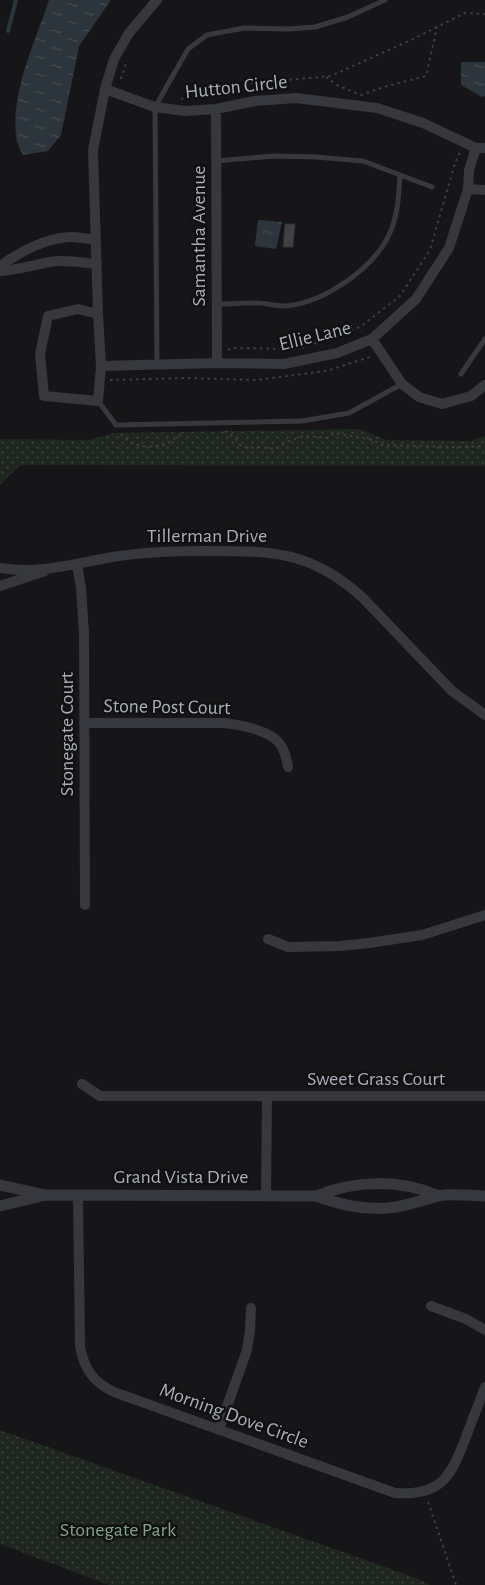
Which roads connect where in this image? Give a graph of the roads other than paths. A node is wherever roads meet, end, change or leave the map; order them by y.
1 (157, 0) edge
2 (386, 0) edge
3 (109, 90) junction
4 (158, 103) junction
5 (216, 109) junction
6 (480, 148) edge
7 (216, 161) junction
8 (400, 175) junction
9 (432, 187) dead end
10 (468, 189) junction
11 (485, 190) edge
12 (95, 240) junction
13 (97, 264) junction
14 (0, 266) edge
15 (0, 271) edge
16 (216, 304) junction
17 (98, 314) junction
18 (372, 338) junction
19 (485, 339) edge
20 (217, 360) junction
21 (157, 365) junction
22 (101, 366) junction
23 (461, 374) dead end
24 (402, 384) junction
25 (485, 385) edge
26 (98, 401) junction
27 (77, 564) junction
28 (0, 568) edge
29 (50, 569) junction
30 (0, 586) edge
31 (485, 716) edge
32 (84, 723) junction
33 (288, 767) dead end
34 (85, 905) dead end
35 (485, 915) edge
36 (268, 939) dead end
37 (82, 1084) dead end
38 (485, 1096) edge
39 (267, 1097) junction
40 (0, 1185) edge
41 (46, 1195) junction
42 (78, 1195) junction
43 (266, 1196) junction
44 (316, 1196) junction
45 (439, 1196) junction
46 (485, 1196) edge
47 (0, 1206) edge
48 (431, 1306) dead end
49 (251, 1308) dead end
50 (485, 1330) edge
51 (485, 1387) edge
52 (219, 1429) junction

1 - 3 street
2 - 4 lane
3 - 4 street, Hutton Circle
3 - 12 street
4 - 5 street, Hutton Circle
4 - 21 lane
5 - 6 street, Hutton Circle
5 - 7 street, Samantha Avenue
6 - 10 street, Ellie Lane
7 - 8 lane
7 - 16 street, Samantha Avenue
8 - 9 lane
8 - 16 lane
10 - 11 street
10 - 18 street, Ellie Lane
12 - 13 street
12 - 14 street
13 - 15 street
13 - 17 street
16 - 20 street, Samantha Avenue
17 - 22 street
17 - 26 street
18 - 20 street, Ellie Lane
18 - 24 street
19 - 23 lane
20 - 21 street, Ellie Lane
21 - 22 street, Ellie Lane
22 - 26 street
24 - 25 street
24 - 26 lane
27 - 29 street, Tillerman Drive
27 - 31 street, Tillerman Drive
27 - 32 street, Stonegate Court
28 - 29 street, Tillerman Drive
29 - 30 street, Tillerman Drive
32 - 33 street, Stone Post Court
32 - 34 street, Stonegate Court
35 - 36 street
37 - 39 street, Sweet Grass Court
38 - 39 street, Sweet Grass Court
39 - 43 street
40 - 41 street, Grand Vista Drive
41 - 42 street, Grand Vista Drive
41 - 47 street, Grand Vista Drive
42 - 43 street, Grand Vista Drive
42 - 52 street, Morning Dove Circle
43 - 44 street, Grand Vista Drive
44 - 45 street, Grand Vista Drive
44 - 45 street, Grand Vista Drive
45 - 46 street, Grand Vista Drive
48 - 50 street
49 - 52 street
51 - 52 street, Morning Dove Circle

